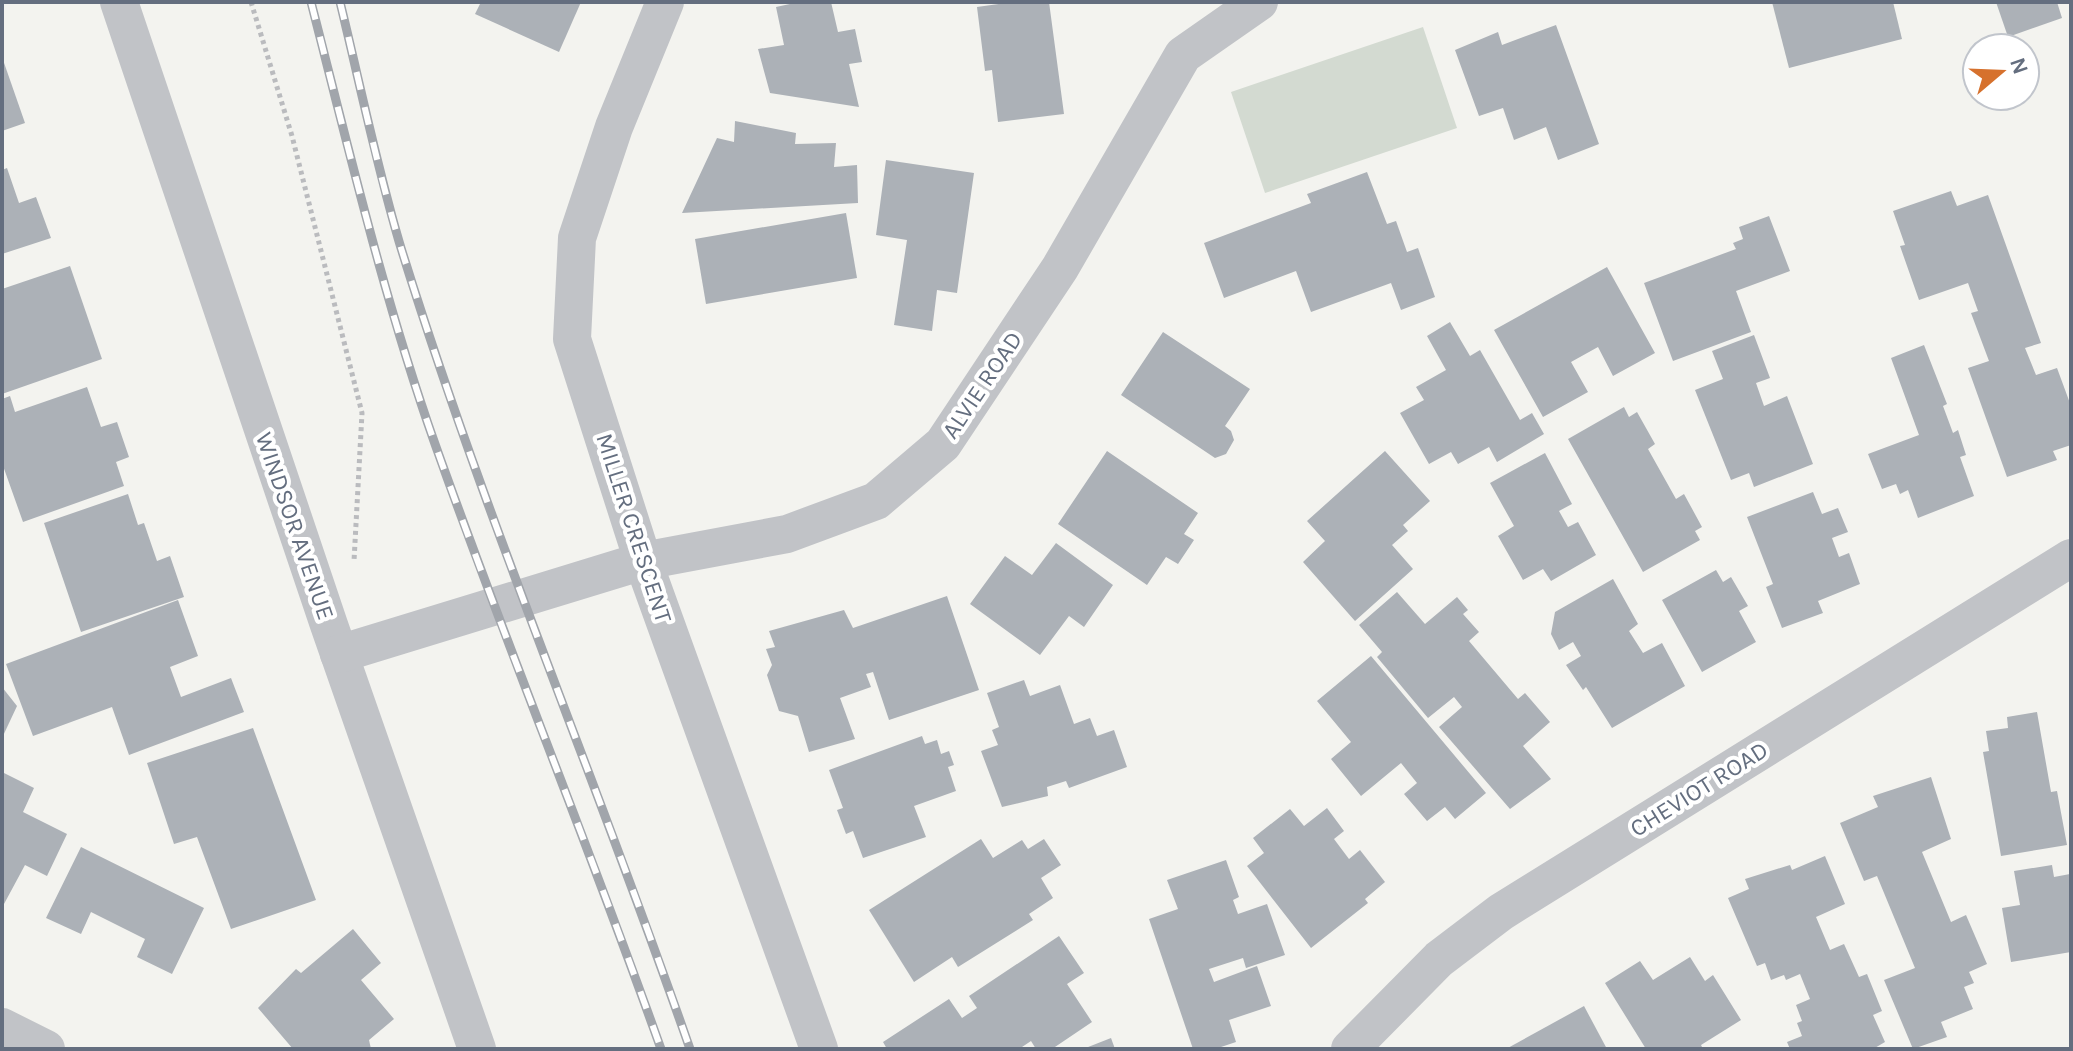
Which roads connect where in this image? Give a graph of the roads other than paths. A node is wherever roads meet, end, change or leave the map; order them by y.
1 (119, 2) edge
2 (665, 2) edge
3 (1259, 2) edge
4 (2071, 558) edge
5 (643, 561) junction
6 (339, 654) junction
7 (2, 1027) edge
8 (46, 1049) edge
9 (477, 1049) edge
10 (819, 1049) edge
11 (1350, 1049) edge

1 - 6 street, WINDSOR AVENUE
2 - 5 street, MILLER CRESCENT
3 - 5 street, ALVIE ROAD
4 - 11 street, CHEVIOT ROAD
5 - 6 street, ALVIE ROAD
5 - 10 street, MILLER CRESCENT
6 - 9 street, WINDSOR AVENUE
7 - 8 street

